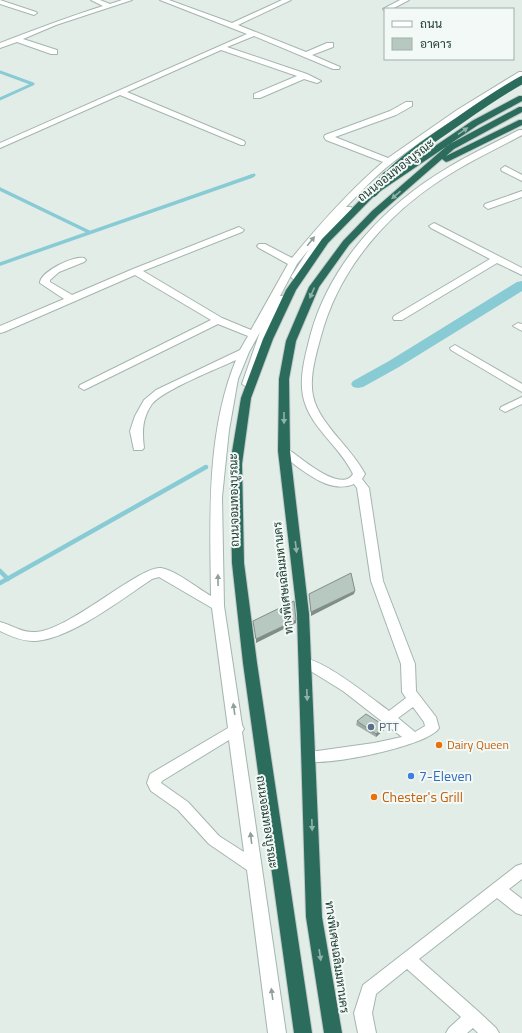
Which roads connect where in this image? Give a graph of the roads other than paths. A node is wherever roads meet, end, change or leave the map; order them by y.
1 (94, 0) edge
2 (129, 0) edge
3 (163, 0) edge
4 (288, 0) edge
5 (406, 0) edge
6 (0, 2) edge
7 (110, 6) junction
8 (387, 8) edge
9 (384, 10) edge
10 (34, 13) dead end
11 (377, 13) dead end
12 (232, 25) junction
13 (253, 34) junction
14 (16, 39) junction
15 (0, 46) edge
16 (330, 46) dead end
17 (222, 48) junction
18 (54, 52) dead end
19 (305, 55) junction
20 (336, 67) dead end
21 (522, 74) edge
22 (304, 76) junction
23 (522, 80) edge
24 (317, 81) dead end
25 (522, 83) edge
26 (120, 92) junction
27 (257, 96) dead end
28 (522, 98) edge
29 (409, 104) dead end
30 (522, 109) edge
31 (522, 122) edge
32 (522, 132) edge
33 (0, 134) edge
34 (14, 140) junction
35 (241, 143) dead end
36 (0, 146) edge
37 (389, 161) junction
38 (425, 169) junction
39 (505, 169) dead end
40 (522, 178) edge
41 (373, 192) junction
42 (522, 194) edge
43 (488, 206) dead end
44 (434, 226) dead end
45 (240, 230) dead end
46 (262, 246) dead end
47 (497, 259) junction
48 (81, 260) dead end
49 (293, 262) junction
50 (136, 271) junction
51 (522, 272) edge
52 (70, 298) junction
53 (398, 318) dead end
54 (218, 320) junction
55 (0, 330) edge
56 (253, 334) junction
57 (455, 348) dead end
58 (244, 352) junction
59 (84, 387) dead end
60 (522, 389) edge
61 (522, 400) edge
62 (505, 409) dead end
63 (138, 448) dead end
64 (284, 451) junction
65 (356, 479) junction
66 (218, 606) junction
67 (0, 626) edge
68 (306, 662) junction
69 (414, 698) junction
70 (390, 718) junction
71 (237, 729) junction
72 (413, 738) junction
73 (310, 757) junction
74 (254, 867) junction
75 (522, 870) edge
76 (498, 890) junction
77 (522, 908) edge
78 (407, 959) junction
79 (473, 1018) junction
80 (277, 1033) edge
81 (296, 1033) edge
82 (303, 1033) edge
83 (333, 1033) edge
84 (367, 1033) edge
85 (455, 1033) edge
86 (490, 1033) edge

1 - 7 street
2 - 7 street
3 - 12 street
4 - 12 street
5 - 8 street
6 - 10 street
7 - 14 street
9 - 11 street
12 - 13 street
13 - 17 street
13 - 19 street
14 - 15 street
14 - 18 street
16 - 19 street
17 - 22 street
17 - 26 street
19 - 20 street
21 - 37 street, ถนนจอมทองบูรณะ
22 - 24 street
22 - 27 street
23 - 41 highway, bridge
25 - 81 street, ถนนจอมทองบูรณะ
26 - 34 street
26 - 35 street
41 -> 28 highway, bridge
29 - 37 street
30 - 38 highway
31 - 38 highway
32 - 65 street
33 - 34 street
34 - 36 street
49 -> 37 street, ถนนจอมทองบูรณะ
38 -> 64 highway, ทางพิเศษเฉลิมมหานคร
39 - 40 street
41 - 82 highway
42 - 43 street
44 - 47 street
45 - 50 street
46 - 49 street
47 - 51 street
47 - 53 street
48 - 52 street
49 - 56 street, ถนนจอมทองบูรณะ
50 - 52 street
50 - 54 street
52 - 55 street
54 - 56 street
54 - 59 street
56 - 58 street, ถนนจอมทองบูรณะ
57 - 60 street
58 - 63 street
66 -> 58 street, ถนนจอมทองบูรณะ
61 - 62 street
64 - 65 street
64 -> 68 highway, ทางพิเศษเฉลิมมหานคร
65 - 69 street
66 - 67 street
71 -> 66 street, ถนนจอมทองบูรณะ
68 - 70 street
68 -> 73 highway, ทางพิเศษเฉลิมมหานคร
69 - 70 street
69 - 72 street
70 - 72 street
74 -> 71 street, ถนนจอมทองบูรณะ
71 - 74 street
72 - 73 street
73 -> 83 highway, ทางพิเศษเฉลิมมหานคร
80 -> 74 street, ถนนจอมทองบูรณะ
75 - 76 street
76 - 77 street
76 - 78 street
78 - 79 street
78 - 84 street
79 - 85 street
79 - 86 street

